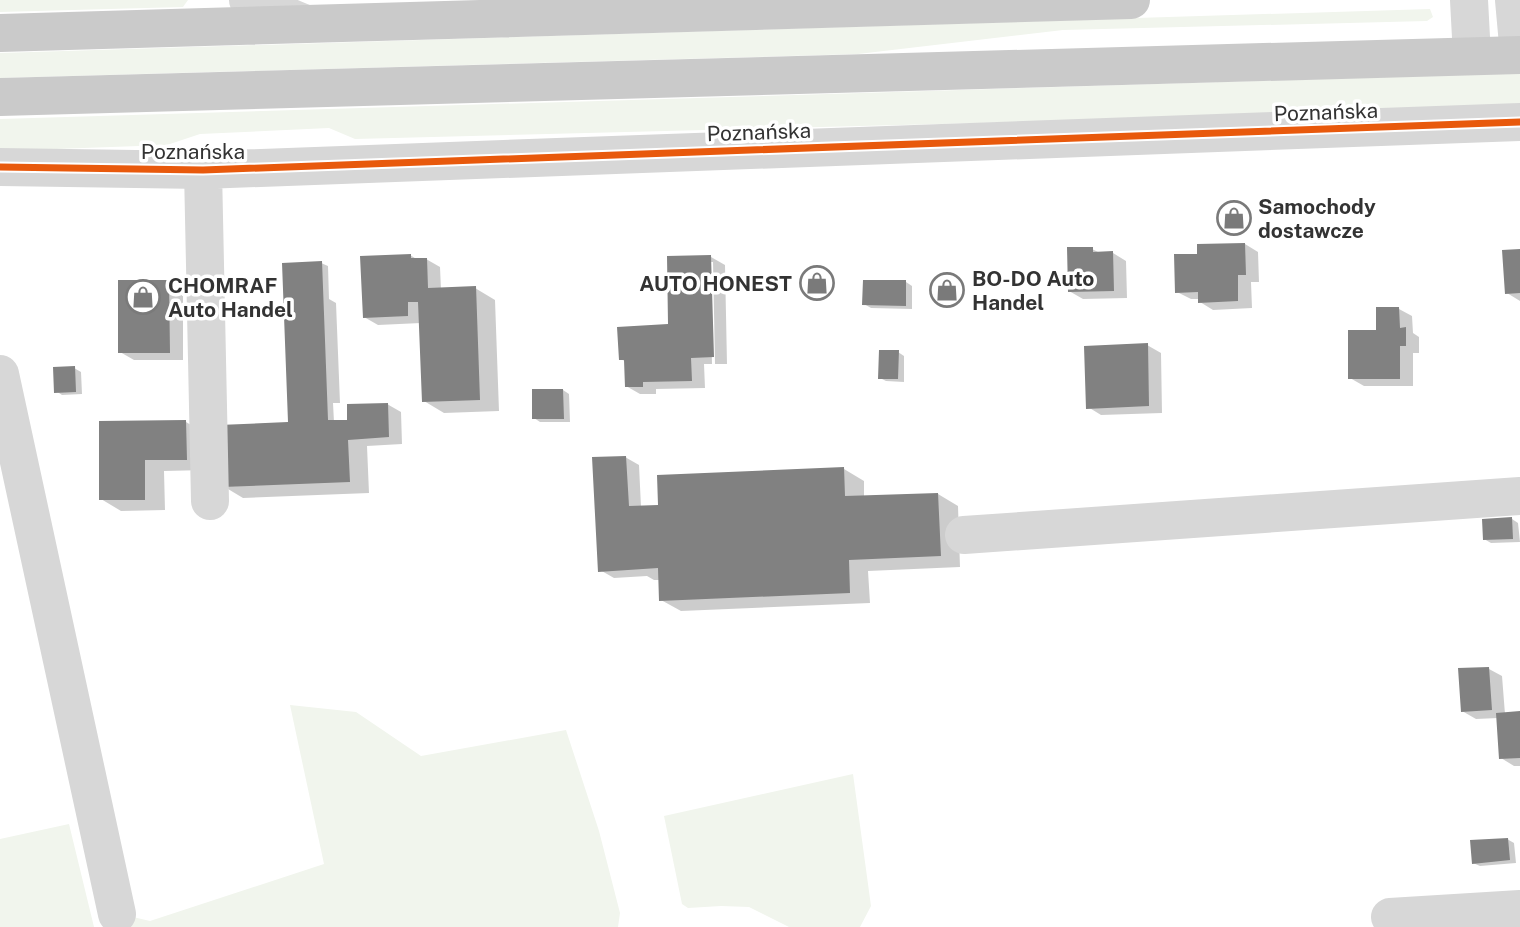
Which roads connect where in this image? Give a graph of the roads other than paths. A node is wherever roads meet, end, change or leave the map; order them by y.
1 (248, 0) edge
2 (1131, 0) edge
3 (1469, 0) edge
4 (1514, 0) edge
5 (425, 10) edge
6 (306, 24) junction
7 (0, 33) edge
8 (1519, 55) edge
9 (1472, 56) junction
10 (0, 97) edge
11 (1520, 122) edge
12 (0, 167) edge
13 (203, 170) junction
14 (0, 374) edge
15 (1520, 496) edge
16 (210, 501) dead end
17 (964, 535) dead end
18 (1520, 909) edge
19 (117, 914) dead end
20 (1390, 917) dead end

1 - 6 street
2 - 5 main road
3 - 9 street
4 - 8 street
5 - 6 main road
6 - 7 main road
8 - 9 main road
9 - 10 main road
11 - 13 street, Poznańska
12 - 13 street, Poznańska
13 - 16 street
14 - 19 street
15 - 17 street
18 - 20 street

